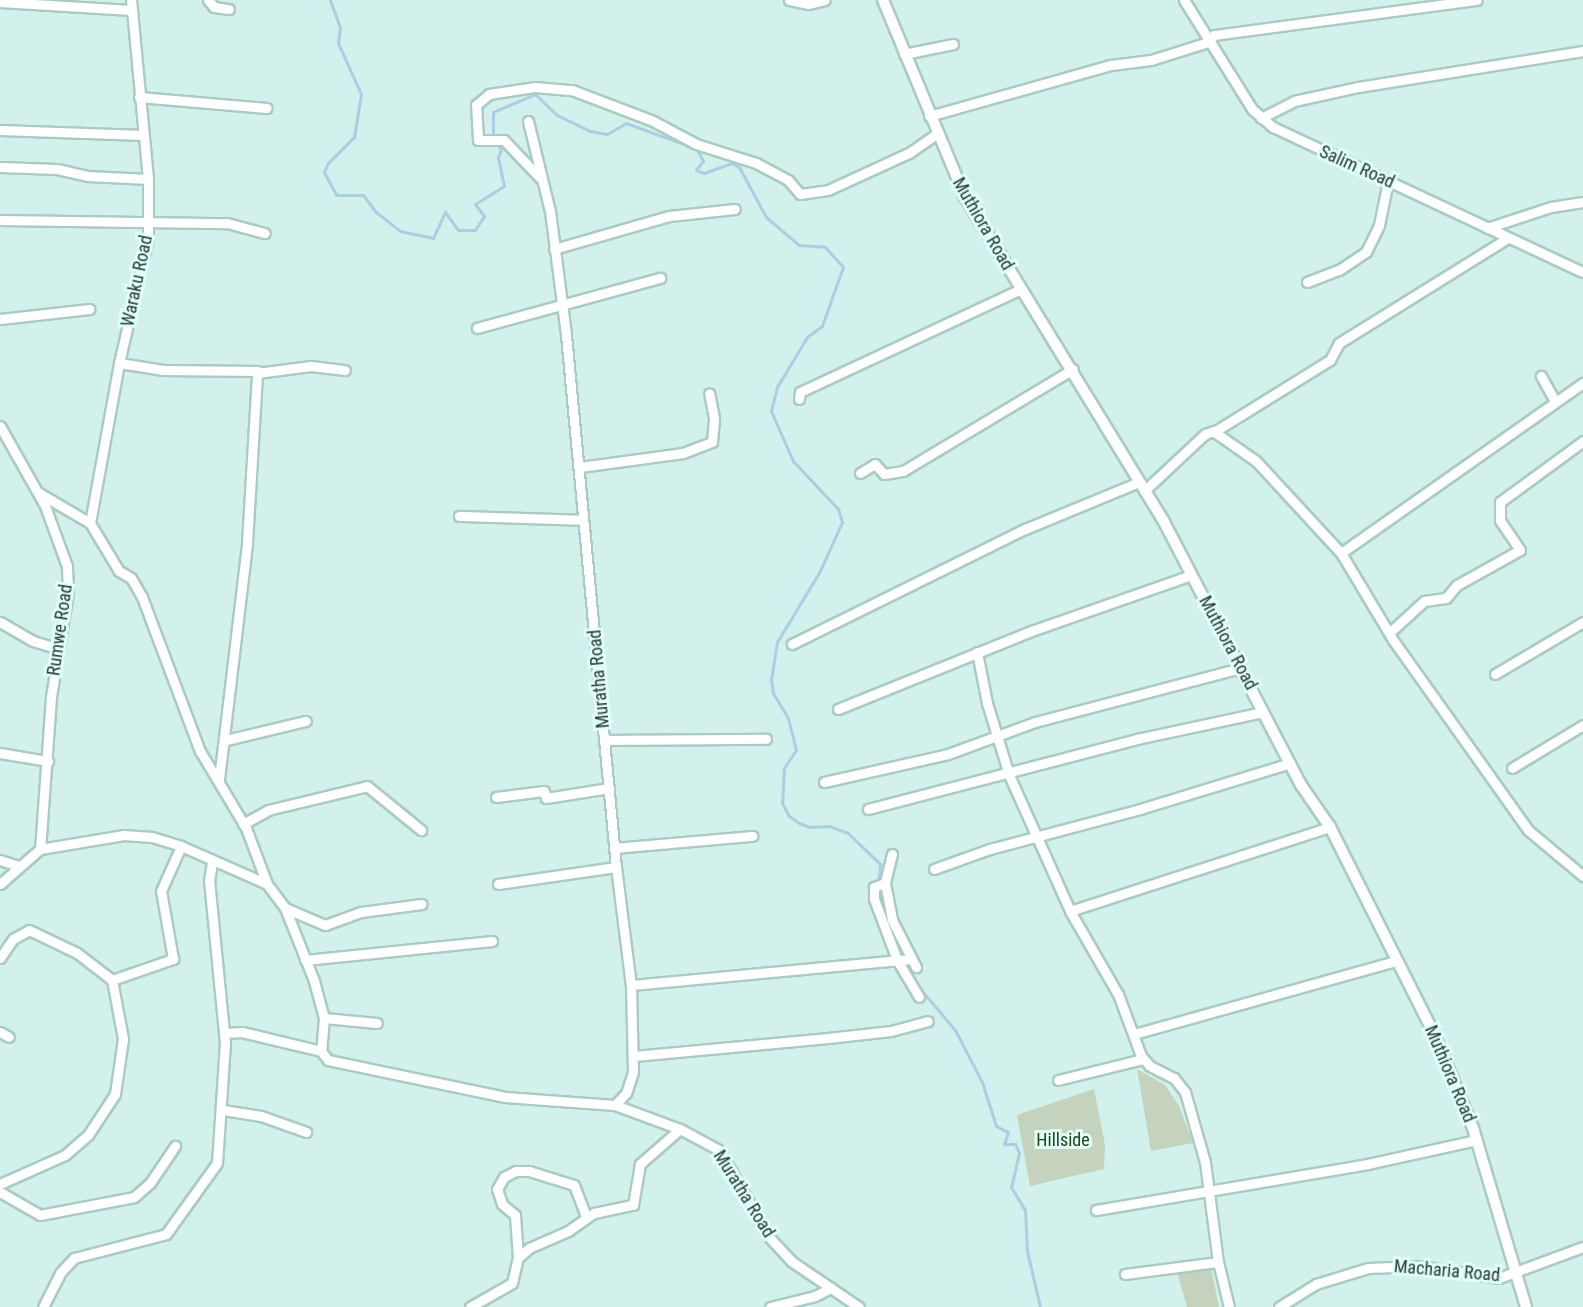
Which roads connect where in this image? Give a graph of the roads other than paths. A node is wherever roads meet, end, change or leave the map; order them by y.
1 (208, 0) edge
2 (789, 0) edge
3 (825, 0) edge
4 (883, 0) edge
5 (1184, 0) edge
6 (1478, 0) edge
7 (0, 3) edge
8 (131, 5) edge
9 (229, 9) dead end
10 (1208, 42) junction
11 (953, 44) dead end
12 (1583, 51) edge
13 (904, 54) junction
14 (139, 98) junction
15 (267, 108) dead end
16 (929, 116) junction
17 (1261, 118) junction
18 (528, 121) dead end
19 (0, 130) edge
20 (936, 134) junction
21 (143, 135) junction
22 (0, 167) edge
23 (540, 178) junction
24 (148, 179) junction
25 (1388, 181) junction
26 (1583, 202) edge
27 (735, 210) dead end
28 (0, 220) edge
29 (148, 220) junction
30 (1487, 228) junction
31 (265, 232) dead end
32 (1508, 238) junction
33 (554, 249) junction
34 (1583, 272) edge
35 (660, 278) dead end
36 (1307, 282) dead end
37 (1021, 289) junction
38 (562, 307) junction
39 (89, 309) dead end
40 (0, 320) edge
41 (477, 328) dead end
42 (119, 363) junction
43 (1073, 369) junction
44 (345, 370) dead end
45 (258, 371) junction
46 (1540, 376) dead end
47 (1583, 383) edge
48 (709, 393) dead end
49 (798, 399) dead end
50 (1556, 401) junction
51 (0, 426) edge
52 (1213, 431) junction
53 (1583, 442) edge
54 (580, 467) junction
55 (860, 473) dead end
56 (1141, 487) junction
57 (39, 493) junction
58 (459, 516) dead end
59 (583, 520) junction
60 (90, 523) junction
61 (1341, 553) junction
62 (1191, 574) junction
63 (0, 622) edge
64 (1583, 622) edge
65 (1389, 633) junction
66 (792, 644) dead end
67 (59, 649) junction
68 (977, 652) junction
69 (1241, 668) junction
70 (1495, 674) dead end
71 (838, 709) dead end
72 (1263, 712) junction
73 (306, 721) dead end
74 (1583, 725) edge
75 (997, 734) junction
76 (766, 739) dead end
77 (226, 740) junction
78 (605, 740) junction
79 (0, 753) edge
80 (48, 761) junction
81 (1290, 763) junction
82 (1512, 768) dead end
83 (1009, 775) junction
84 (219, 779) junction
85 (824, 782) dead end
86 (609, 788) junction
87 (496, 797) dead end
88 (868, 809) dead end
89 (243, 824) junction
90 (1330, 827) junction
91 (421, 830) dead end
92 (1037, 835) junction
93 (752, 836) dead end
94 (181, 846) junction
95 (614, 848) junction
96 (40, 849) junction
97 (892, 854) dead end
98 (0, 860) edge
99 (212, 862) junction
100 (18, 866) junction
101 (616, 867) junction
102 (934, 869) dead end
103 (1583, 876) edge
104 (885, 883) junction
105 (0, 884) edge
106 (267, 884) junction
107 (498, 884) dead end
108 (421, 904) dead end
109 (285, 908) junction
110 (1070, 911) junction
111 (492, 941) dead end
112 (0, 958) edge
113 (305, 960) junction
114 (902, 960) junction
115 (1396, 961) junction
116 (916, 967) dead end
117 (112, 980) junction
118 (630, 985) junction
119 (919, 997) dead end
120 (324, 1018) junction
121 (928, 1021) dead end
122 (377, 1023) dead end
123 (0, 1032) edge
124 (225, 1033) junction
125 (1134, 1034) junction
126 (9, 1037) dead end
127 (321, 1051) junction
128 (634, 1056) junction
129 (1143, 1059) junction
130 (1058, 1080) dead end
131 (615, 1105) junction
132 (223, 1110) junction
133 (680, 1129) junction
134 (306, 1132) dead end
135 (1476, 1140) junction
136 (175, 1146) dead end
137 (0, 1184) edge
138 (1208, 1191) junction
139 (0, 1192) edge
140 (1096, 1210) dead end
141 (585, 1217) junction
142 (1583, 1247) edge
143 (518, 1257) junction
144 (1218, 1262) junction
145 (1125, 1274) dead end
146 (1515, 1274) junction
147 (831, 1288) junction
148 (43, 1307) edge
149 (470, 1307) edge
150 (770, 1307) edge
151 (859, 1307) edge
152 (1229, 1307) edge
153 (1279, 1307) edge
154 (1526, 1307) edge

1 - 9 street
2 - 3 street
4 - 13 street, Muthiora Road
5 - 10 street, Salim Road
6 - 10 street
7 - 8 street
8 - 14 street, Waraku Road
10 - 16 street
10 - 17 street, Salim Road
11 - 13 street
12 - 17 street
13 - 16 street, Muthiora Road
14 - 15 street
14 - 21 street, Waraku Road
16 - 20 street, Muthiora Road
17 - 25 street, Salim Road
18 - 23 street, Muratha Road
19 - 21 street
20 - 23 street
20 - 37 street, Muthiora Road
21 - 24 street, Waraku Road
22 - 24 street
23 - 33 street, Muratha Road
24 - 29 street, Waraku Road
25 - 30 street, Salim Road
25 - 36 street
26 - 30 street
27 - 33 street
28 - 29 street
29 - 31 street
29 - 42 street, Waraku Road
30 - 32 street, Salim Road
32 - 34 street, Salim Road
32 - 52 street
33 - 38 street, Muratha Road
35 - 38 street
37 - 43 street, Muthiora Road
37 - 49 street
38 - 41 street
38 - 54 street, Muratha Road
39 - 40 street
42 - 45 street
42 - 60 street, Waraku Road
43 - 55 street
43 - 56 street, Muthiora Road
44 - 45 street
45 - 77 street
46 - 50 street
47 - 50 street
48 - 54 street
50 - 61 street
51 - 57 street, Rumwe Road
52 - 56 street
52 - 61 street
53 - 65 street
54 - 59 street, Muratha Road
56 - 62 street, Muthiora Road
56 - 66 street
57 - 60 street
57 - 67 street, Rumwe Road
58 - 59 street
59 - 78 street, Muratha Road
60 - 84 street
61 - 65 street
62 - 68 street
62 - 69 street, Muthiora Road
63 - 67 street
64 - 70 street
65 - 103 street
67 - 80 street, Rumwe Road
68 - 71 street
68 - 75 street
69 - 72 street, Muthiora Road
69 - 75 street
72 - 81 street, Muthiora Road
72 - 83 street
73 - 77 street
74 - 82 street
75 - 83 street
75 - 85 street
76 - 78 street
77 - 84 street
78 - 86 street, Muratha Road
79 - 80 street
80 - 96 street, Rumwe Road
81 - 90 street, Muthiora Road
81 - 92 street
83 - 88 street
83 - 92 street
84 - 89 street
86 - 87 street
86 - 95 street, Muratha Road
89 - 91 street
89 - 106 street
90 - 110 street
90 - 115 street, Muthiora Road
92 - 102 street
92 - 110 street
93 - 95 street
94 - 96 street
94 - 99 street
94 - 117 street
95 - 101 street, Muratha Road
96 - 100 street
97 - 104 street
98 - 100 street
99 - 106 street
99 - 124 street
100 - 105 street
101 - 107 street
101 - 118 street, Muratha Road
104 - 114 street
104 - 114 street
106 - 109 street
108 - 109 street
109 - 113 street
110 - 125 street
111 - 113 street
112 - 117 street
113 - 120 street
114 - 116 street
114 - 118 street
114 - 119 street
115 - 125 street
115 - 135 street, Muthiora Road
117 - 137 street
118 - 128 street, Muratha Road
120 - 122 street
120 - 127 street
121 - 128 street
123 - 126 street
124 - 127 street, Muratha Road
124 - 132 street
125 - 129 street
127 - 131 street, Muratha Road
128 - 131 street, Muratha Road
129 - 130 street
129 - 138 street
131 - 133 street, Muratha Road
132 - 134 street
132 - 148 street
133 - 141 street
133 - 147 street, Muratha Road
135 - 138 street
135 - 146 street, Muthiora Road
136 - 139 street
138 - 140 street
138 - 144 street
141 - 143 street
141 - 143 street
142 - 146 street, Macharia Road
143 - 149 street
144 - 145 street
144 - 152 street
146 - 153 street, Macharia Road
146 - 154 street, Muthiora Road
147 - 150 street
147 - 151 street, Muratha Road

